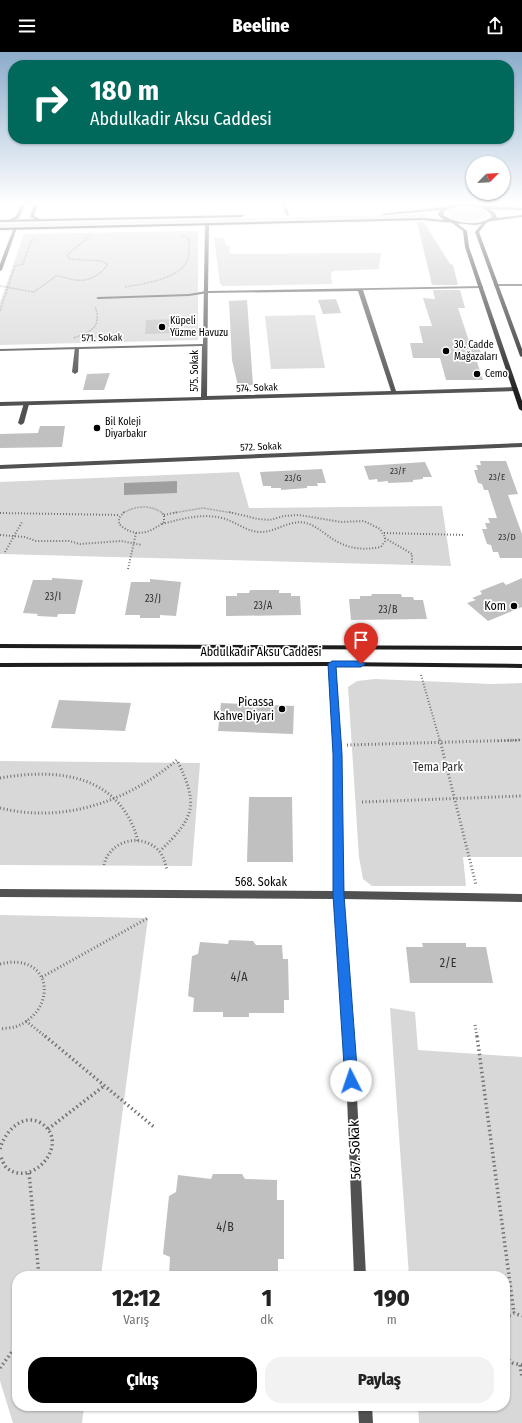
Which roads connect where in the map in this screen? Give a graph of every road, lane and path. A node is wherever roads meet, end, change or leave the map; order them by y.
1 (16, 267) edge
2 (107, 267) edge
3 (183, 267) edge
4 (206, 267) edge
5 (474, 267) edge
6 (490, 267) edge
7 (496, 285) junction
8 (522, 285) edge
9 (0, 286) edge
10 (125, 286) dead end
11 (9, 287) junction
12 (481, 287) junction
13 (360, 289) junction
14 (206, 292) junction
15 (98, 298) joint
16 (0, 311) edge
17 (68, 339) dead end
18 (204, 345) junction
19 (77, 348) junction
20 (0, 350) edge
21 (522, 356) edge
22 (75, 372) dead end
23 (515, 389) junction
24 (394, 393) junction
25 (204, 398) junction
26 (0, 404) edge
27 (26, 404) junction
28 (522, 409) edge
29 (21, 423) dead end
30 (522, 445) edge
31 (0, 467) edge
32 (0, 513) edge
33 (120, 515) junction
34 (164, 516) junction
35 (22, 522) dead end
36 (162, 524) junction
37 (136, 532) junction
38 (383, 533) junction
39 (0, 535) edge
40 (465, 535) dead end
41 (15, 536) junction
42 (385, 538) junction
43 (133, 544) junction
44 (142, 545) dead end
45 (5, 552) dead end
46 (412, 563) dead end
47 (128, 569) dead end
48 (0, 646) edge
49 (522, 648) edge
50 (332, 664) junction
51 (0, 665) edge
52 (418, 665) junction
53 (522, 666) edge
54 (522, 740) edge
55 (441, 743) junction
56 (337, 745) junction
57 (0, 778) edge
58 (522, 796) edge
59 (115, 799) junction
60 (455, 799) junction
61 (362, 802) dead end
62 (0, 809) edge
63 (138, 841) junction
64 (160, 851) junction
65 (104, 865) dead end
66 (167, 870) dead end
67 (0, 893) edge
68 (339, 895) junction
69 (479, 898) junction
70 (522, 898) edge
71 (148, 918) dead end
72 (0, 964) edge
73 (42, 976) junction
74 (26, 1021) junction
75 (475, 1025) dead end
76 (0, 1029) edge
77 (104, 1086) junction
78 (154, 1127) dead end
79 (48, 1129) junction
80 (1, 1142) edge
81 (0, 1149) edge
82 (0, 1155) edge
83 (29, 1173) junction
84 (39, 1271) edge
85 (360, 1271) edge
86 (508, 1271) edge
87 (510, 1283) edge
88 (514, 1313) junction
89 (510, 1315) edge
90 (522, 1316) edge
91 (12, 1352) edge
92 (510, 1361) edge
93 (521, 1365) edge
94 (0, 1368) edge
95 (522, 1377) edge
96 (366, 1411) edge
97 (366, 1423) edge

1 - 11 path
2 - 11 path
3 - 10 path
4 - 14 street, 575. Sokak
5 - 12 main road
6 - 7 main road
7 - 8 street
7 - 21 main road
9 - 11 path
11 - 16 path
12 - 13 street
12 - 23 main road
13 - 14 street
13 - 24 street
14 - 15 street
14 - 18 street, 575. Sokak
15 - 17 path
18 - 19 street, 571. Sokak
18 - 25 street, 575. Sokak
19 - 20 street, 571. Sokak
19 - 22 street
23 - 24 street, 574. Sokak
23 - 28 main road
24 - 25 street, 574. Sokak
25 - 27 street, 574. Sokak
26 - 27 street, 574. Sokak
27 - 29 street
30 - 31 street, 572. Sokak
32 - 33 path
33 - 34 path
33 - 37 path
34 - 36 path
34 - 38 path
35 - 41 path
36 - 37 path
36 - 42 path
37 - 43 path
38 - 40 path
38 - 42 path
39 - 41 path
41 - 43 path
41 - 45 path
42 - 46 path
43 - 44 path
43 - 47 path
48 - 49 main road, Abdulkadir Aksu Caddesi
50 - 51 main road, Abdulkadir Aksu Caddesi
50 - 52 main road, Abdulkadir Aksu Caddesi
50 - 56 street, 567. Sokak
52 - 53 main road, Abdulkadir Aksu Caddesi
52 - 55 path
54 - 55 path
55 - 56 path
55 - 60 path
56 - 68 street, 567. Sokak
57 - 59 path
58 - 60 path
59 - 62 path
59 - 63 path
59 - 64 path
60 - 61 path
60 - 69 path
63 - 64 path
63 - 65 path
64 - 66 path
67 - 68 street, 568. Sokak
68 - 69 street, 568. Sokak
68 - 85 street, 567. Sokak
69 - 70 street, 568. Sokak
71 - 73 path
72 - 73 path
73 - 74 path
74 - 76 path
74 - 77 path
75 - 86 path
77 - 78 path
77 - 79 path
79 - 80 path
79 - 83 path
80 - 81 path
82 - 83 path
83 - 84 path
87 - 88 path
88 - 89 path
88 - 90 path
91 - 94 path
92 - 93 path
93 - 95 path
96 - 97 street

